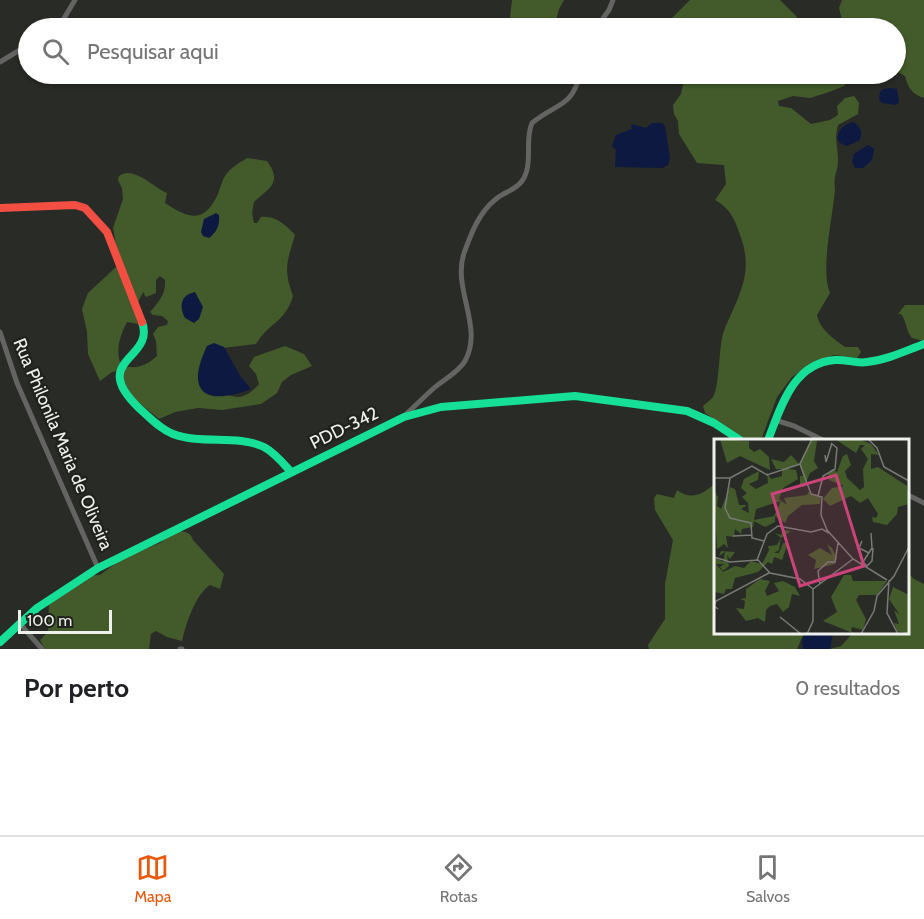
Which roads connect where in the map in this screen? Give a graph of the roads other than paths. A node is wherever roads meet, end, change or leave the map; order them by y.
1 (75, 0) edge
2 (613, 0) edge
3 (64, 18) edge
4 (603, 18) edge
5 (18, 51) edge
6 (0, 62) edge
7 (578, 84) edge
8 (0, 208) edge
9 (0, 332) edge
10 (924, 344) edge
11 (404, 417) junction
12 (775, 420) junction
13 (737, 439) edge
14 (769, 439) edge
15 (819, 439) edge
16 (291, 472) junction
17 (909, 496) edge
18 (924, 503) edge
19 (98, 568) junction
20 (20, 624) junction
21 (0, 642) edge
22 (42, 649) edge

1 - 3 street
2 - 4 street
5 - 6 street
7 - 11 street
8 - 16 street
9 - 19 street, Rua Philonila Maria de Oliveira
10 - 12 street
11 - 13 street, PDD-342 / PDD-342
11 - 16 street, PDD-342 / PDD-342
12 - 14 street
12 - 15 street
16 - 19 street, PDD-342 / PDD-342
17 - 18 street
19 - 20 street, PDD-342 / PDD-342
20 - 21 street, PDD-342 / PDD-342
20 - 22 street

